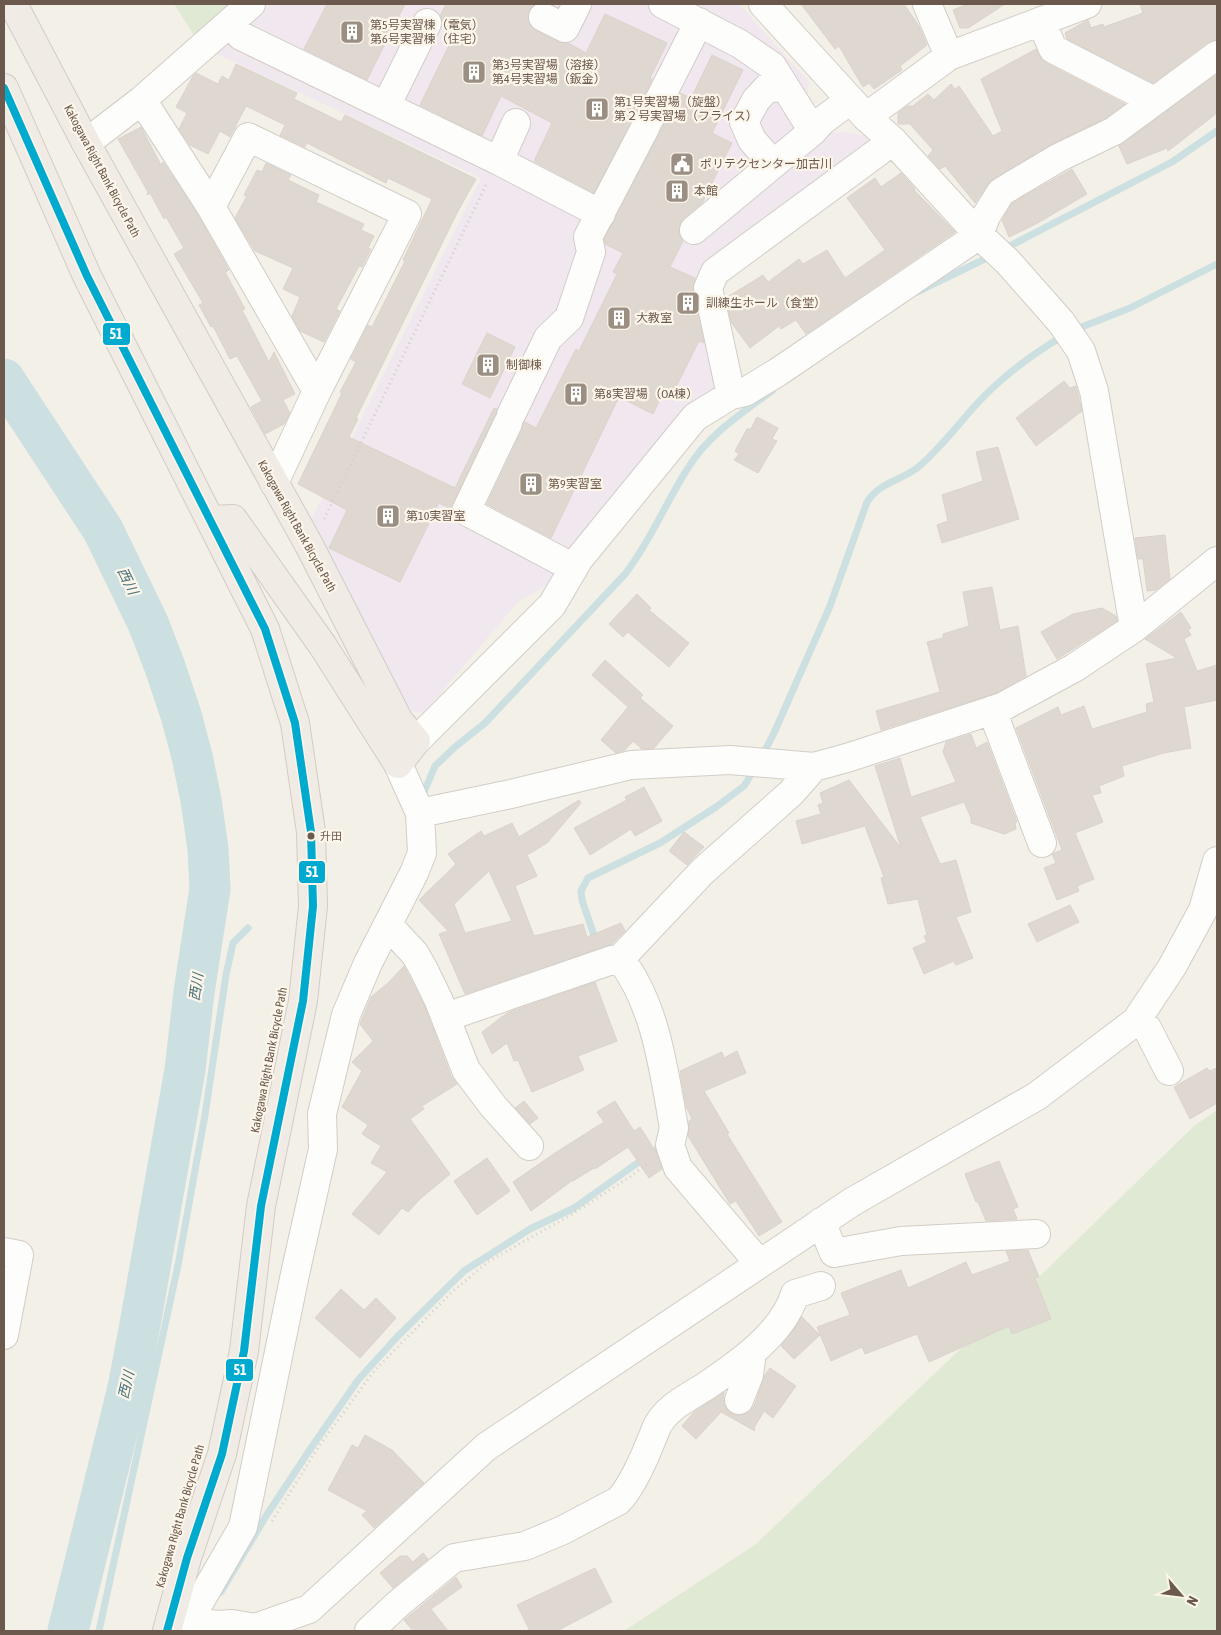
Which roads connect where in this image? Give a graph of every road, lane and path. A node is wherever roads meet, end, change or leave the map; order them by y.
1 (13, 4) edge
2 (251, 4) edge
3 (577, 4) edge
4 (663, 4) edge
5 (763, 4) edge
6 (927, 4) edge
7 (1077, 5) edge
8 (432, 13) edge
9 (543, 17) dead end
10 (1040, 21) junction
11 (699, 22) junction
12 (241, 36) dead end
13 (1217, 55) edge
14 (949, 56) junction
15 (4, 88) edge
16 (786, 88) junction
17 (142, 100) junction
18 (1154, 101) junction
19 (386, 106) junction
20 (858, 108) junction
21 (518, 124) dead end
22 (812, 131) junction
23 (893, 141) junction
24 (86, 143) junction
25 (499, 161) junction
26 (772, 164) junction
27 (211, 207) junction
28 (601, 214) junction
29 (694, 230) dead end
30 (979, 235) junction
31 (317, 391) junction
32 (732, 395) junction
33 (274, 483) junction
34 (211, 520) junction
35 (1217, 562) edge
36 (574, 568) junction
37 (1134, 628) junction
38 (992, 710) junction
39 (416, 741) junction
40 (398, 764) junction
41 (814, 767) junction
42 (420, 813) junction
43 (1042, 842) dead end
44 (1216, 869) edge
45 (388, 925) junction
46 (620, 959) junction
47 (458, 1013) dead end
48 (1136, 1021) junction
49 (1169, 1071) dead end
50 (670, 1145) junction
51 (529, 1146) dead end
52 (821, 1222) junction
53 (1036, 1234) dead end
54 (4, 1252) edge
55 (759, 1263) junction
56 (821, 1286) dead end
57 (4, 1335) edge
58 (752, 1352) junction
59 (739, 1400) dead end
60 (268, 1527) dead end
61 (176, 1624) edge
62 (226, 1627) edge
63 (369, 1631) edge

1 - 24 main road, Kakogawa Right Bank Bicycle Path
2 - 17 street
3 - 9 street
4 - 11 street
5 - 20 street
6 - 14 street
7 - 10 street
8 - 19 street
10 - 14 street
10 - 18 street
11 - 16 street
11 - 28 street
12 - 19 street
13 - 18 street
14 - 20 street
15 - 34 main road
16 - 22 street
16 - 26 street
17 - 24 street
17 - 27 street
18 - 30 street
19 - 25 street
20 - 22 street
20 - 23 street
21 - 25 street
22 - 26 street
23 - 30 street
23 - 32 street
24 - 33 main road, Kakogawa Right Bank Bicycle Path
25 - 28 street
26 - 29 street
27 - 31 street
27 - 31 street
28 - 36 street
30 - 32 street
30 - 37 street
31 - 33 street
32 - 36 street
33 - 39 main road, Kakogawa Right Bank Bicycle Path
34 - 40 main road
34 - 61 main road
35 - 37 street
36 - 39 street
37 - 38 street
38 - 41 street
38 - 43 street
39 - 40 main road
40 - 42 street
41 - 42 street
41 - 46 street
42 - 45 street
44 - 48 street
45 - 51 street
45 - 61 street
46 - 47 street
46 - 50 street
48 - 49 street
48 - 52 street
50 - 55 street
50 - 60 path
52 - 53 street
52 - 55 street
54 - 57 street
55 - 62 street
56 - 58 street
58 - 59 street
58 - 63 street
61 - 62 street

